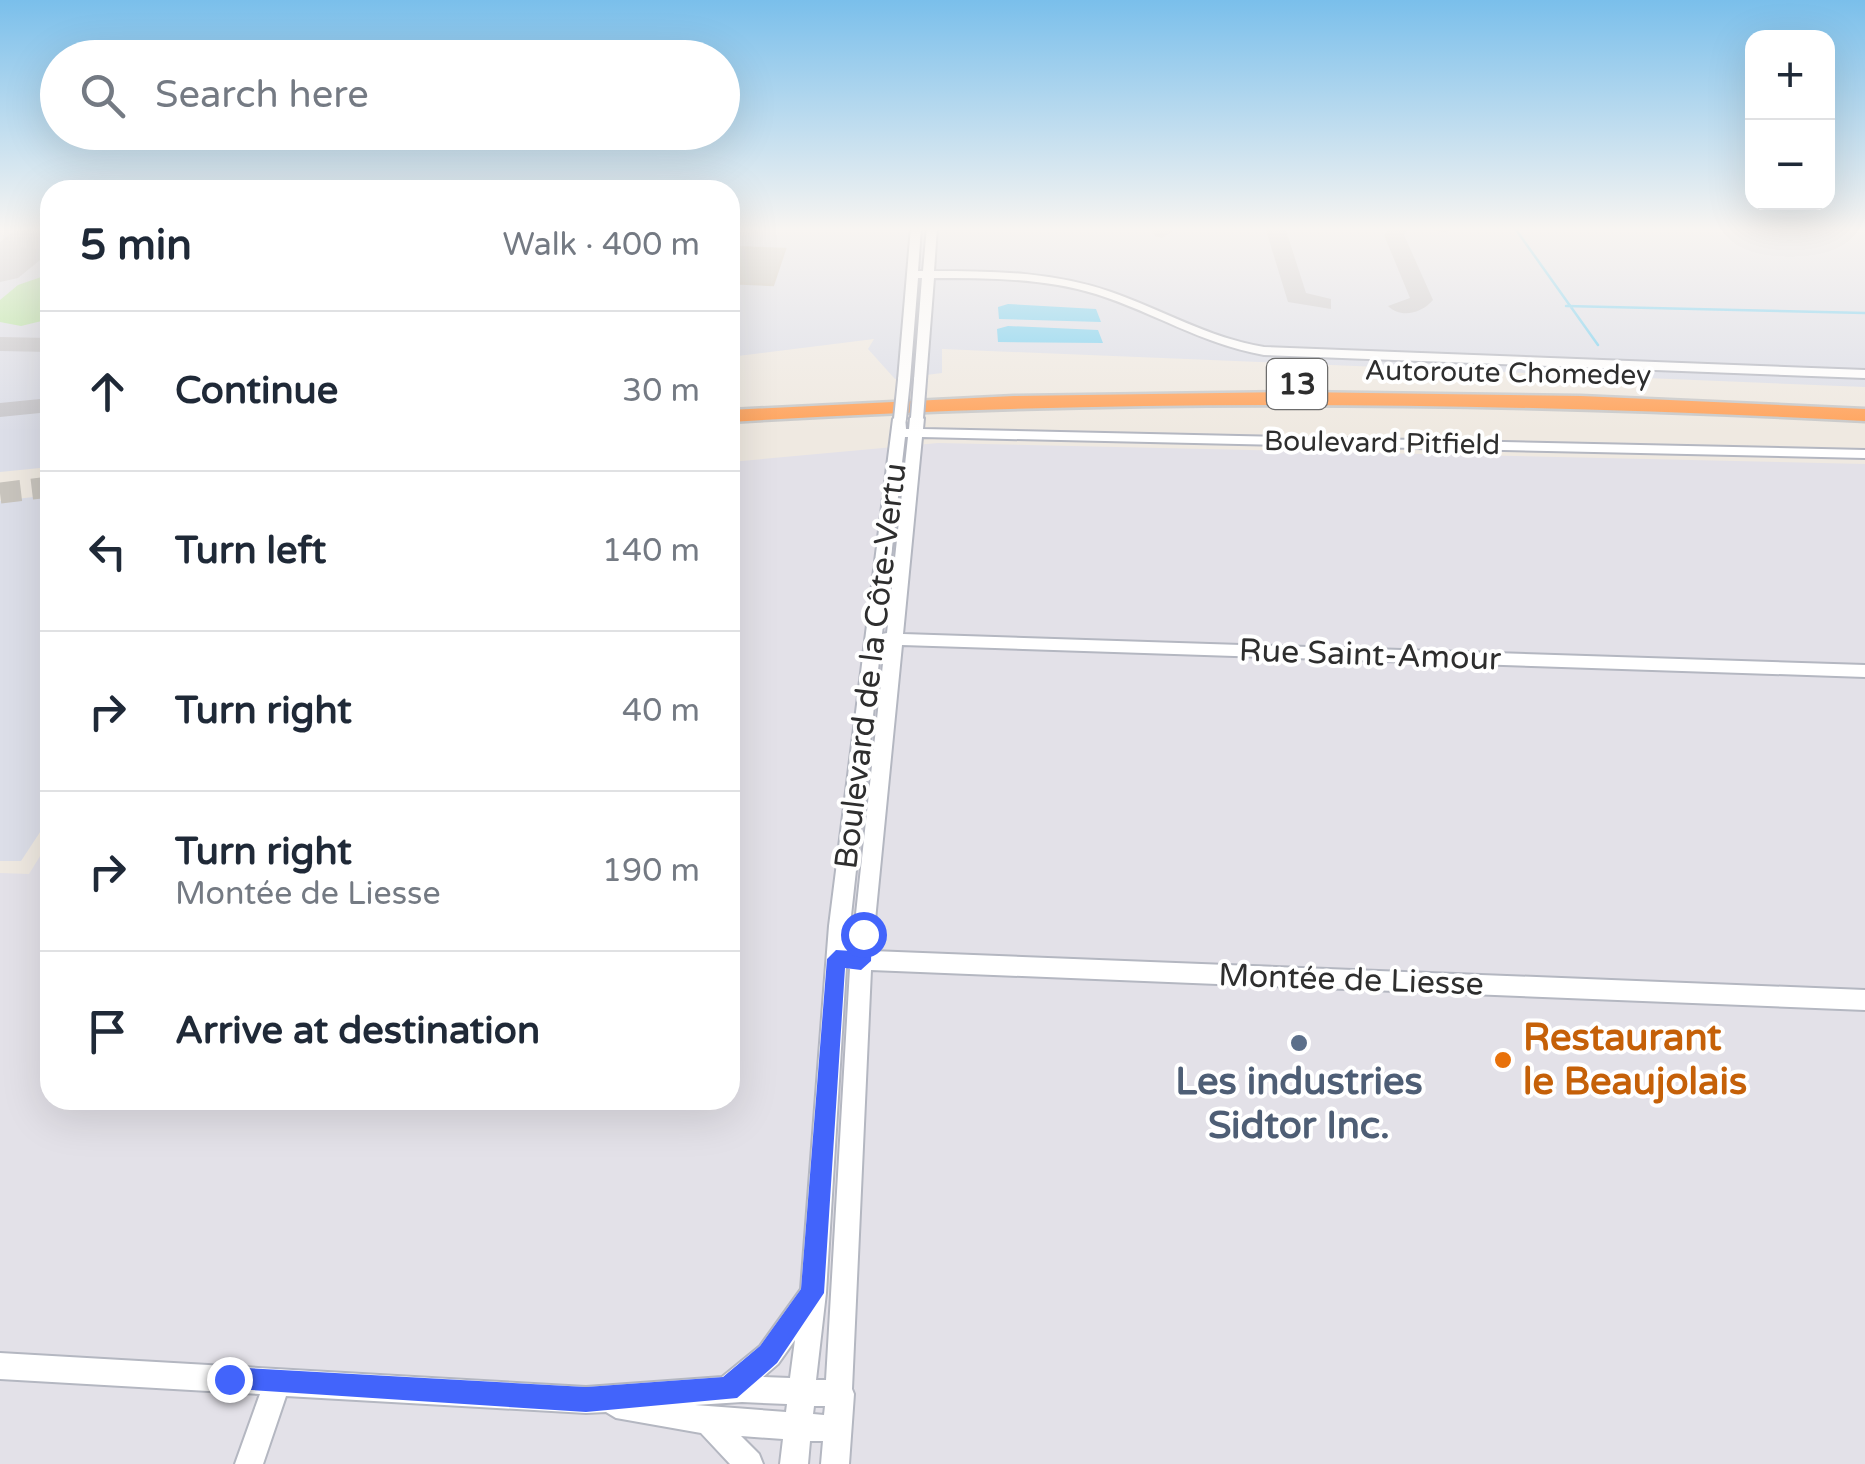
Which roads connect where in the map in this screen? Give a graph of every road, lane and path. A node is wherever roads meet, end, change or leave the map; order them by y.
1 (910, 295) edge
2 (926, 295) edge
3 (1101, 295) edge
4 (1865, 374) edge
5 (740, 403) edge
6 (1865, 404) edge
7 (1708, 406) junction
8 (740, 415) edge
9 (1865, 416) edge
10 (1865, 425) edge
11 (908, 426) junction
12 (1865, 454) edge
13 (884, 639) junction
14 (1865, 671) edge
15 (849, 960) junction
16 (1865, 1000) edge
17 (812, 1293) junction
18 (0, 1366) edge
19 (278, 1382) junction
20 (728, 1389) junction
21 (804, 1391) junction
22 (841, 1394) junction
23 (586, 1400) junction
24 (708, 1421) junction
25 (798, 1428) junction
26 (838, 1429) junction
27 (248, 1464) edge
28 (748, 1464) edge
29 (794, 1464) edge
30 (835, 1464) edge

1 - 11 street, Boulevard de la Côte-Vertu, bridge
2 - 11 street, Boulevard de la Côte-Vertu, bridge
3 - 4 street
5 - 6 highway, Autoroute Chomedey / 13
7 - 8 highway, Autoroute Chomedey / 13
7 - 9 highway, Autoroute Chomedey / 13
7 - 10 highway
11 - 12 street, Boulevard Pitfield
11 - 13 street, Boulevard de la Côte-Vertu
13 - 14 street, Rue Saint-Amour
13 - 15 street, Boulevard de la Côte-Vertu
15 - 16 street, Montée de Liesse
15 - 17 street, Boulevard de la Côte-Vertu
15 - 22 street, Boulevard de la Côte-Vertu
17 - 20 street
17 - 21 street, Boulevard de la Côte-Vertu
18 - 19 street
19 - 23 street
19 - 27 street
20 - 21 street
20 - 23 street
21 - 22 street
21 - 25 street, Boulevard de la Côte-Vertu
22 - 26 street, Boulevard de la Côte-Vertu
23 - 24 street
24 - 25 street
24 - 28 street
25 - 26 street
25 - 29 street, Boulevard de la Côte-Vertu
26 - 30 street, Boulevard de la Côte-Vertu

